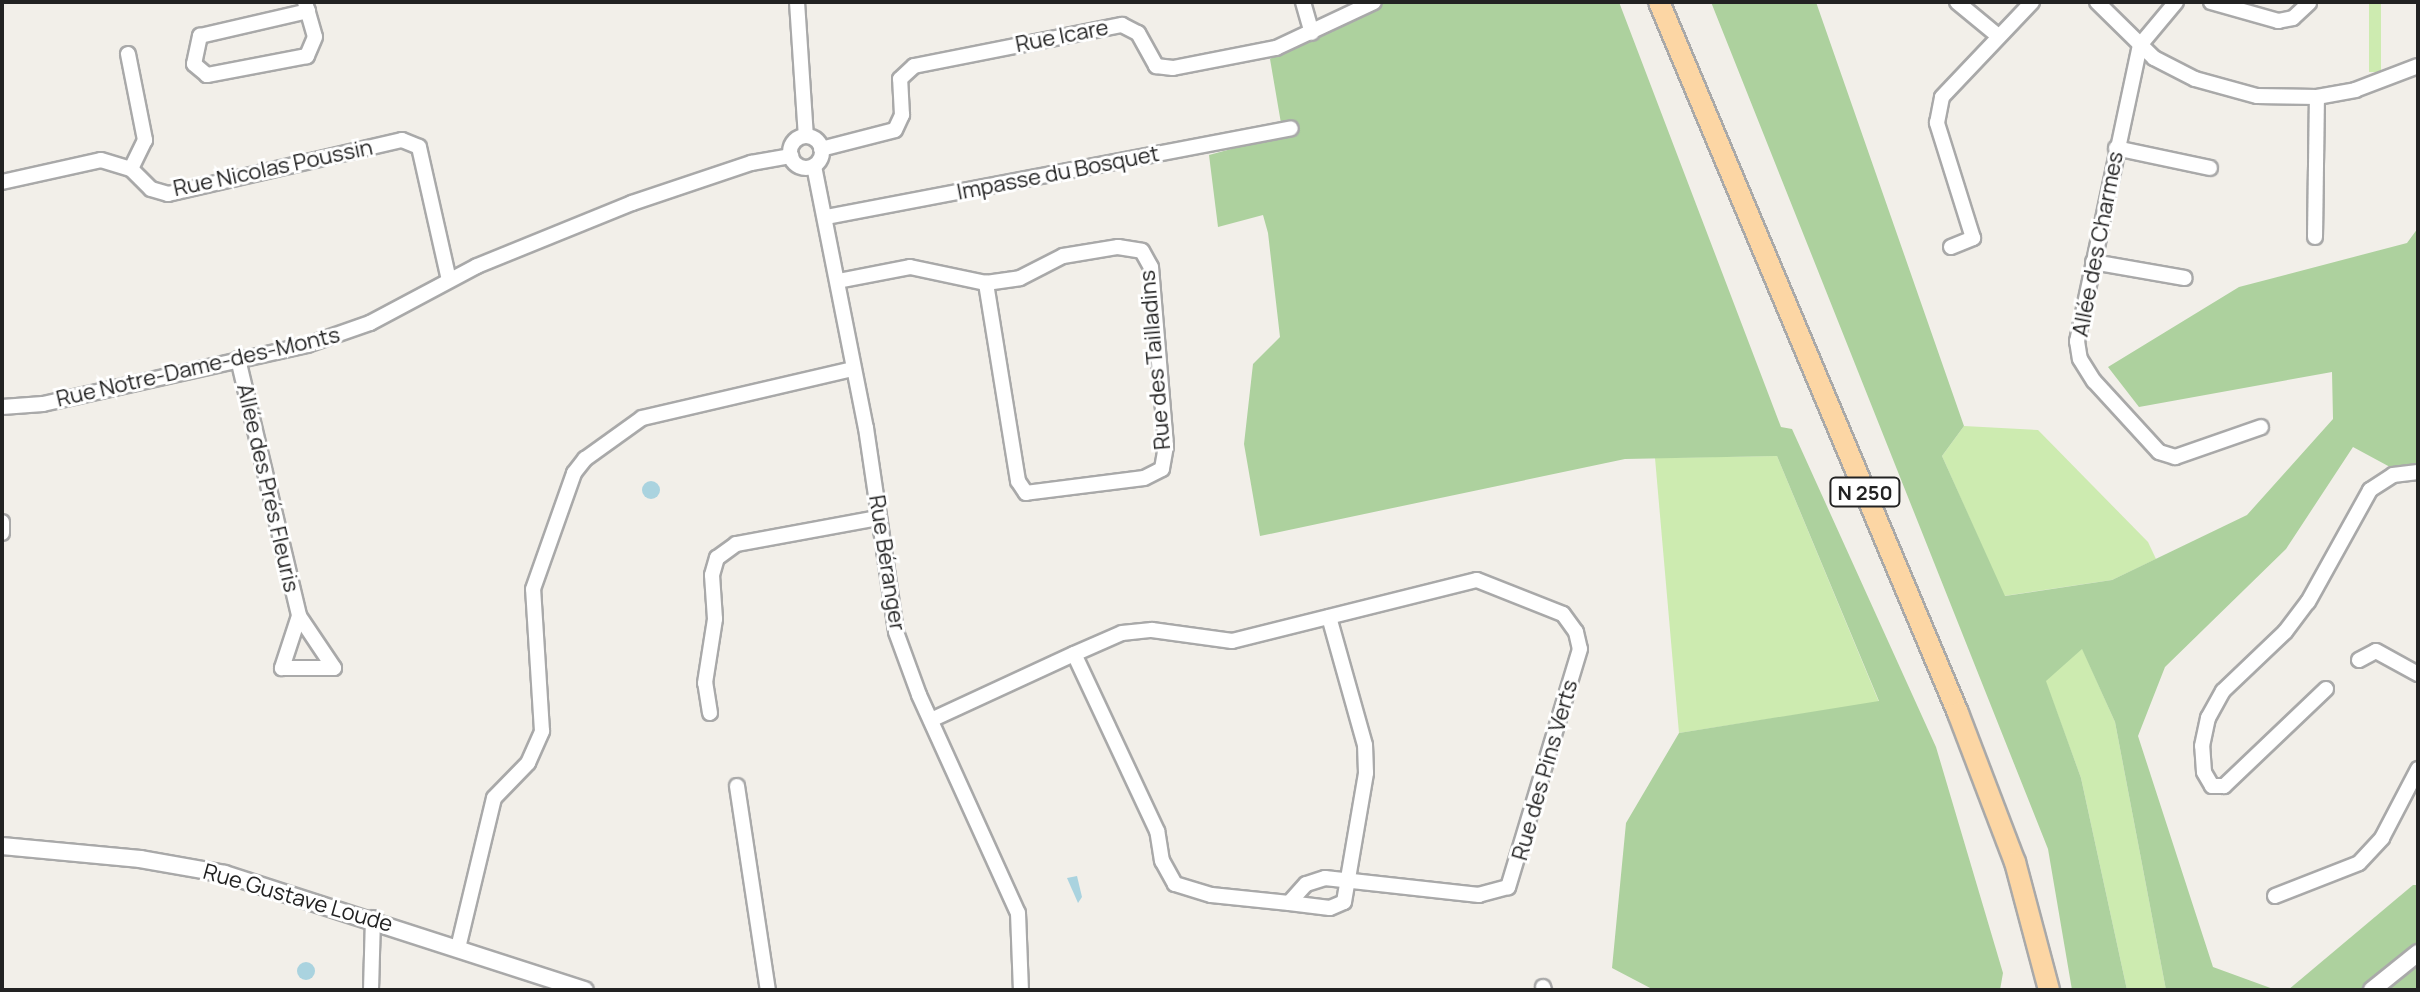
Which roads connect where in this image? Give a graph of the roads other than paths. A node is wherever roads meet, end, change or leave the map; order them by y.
1 (797, 2) edge
2 (1303, 2) edge
3 (1374, 2) edge
4 (1659, 2) edge
5 (1957, 2) edge
6 (2032, 2) edge
7 (2097, 2) edge
8 (2176, 2) edge
9 (2211, 2) edge
10 (2309, 3) edge
11 (306, 7) edge
12 (1312, 33) junction
13 (1997, 35) junction
14 (2140, 45) junction
15 (128, 54) dead end
16 (2418, 66) edge
17 (2317, 97) junction
18 (1291, 128) dead end
19 (806, 136) junction
20 (2116, 148) junction
21 (821, 149) junction
22 (791, 156) junction
23 (814, 166) junction
24 (2210, 168) dead end
25 (131, 169) junction
26 (2, 182) edge
27 (826, 217) junction
28 (2315, 237) dead end
29 (1951, 247) dead end
30 (2093, 262) junction
31 (2185, 278) dead end
32 (449, 280) junction
33 (838, 281) junction
34 (986, 283) junction
35 (238, 359) junction
36 (853, 369) junction
37 (2, 407) edge
38 (2261, 427) dead end
39 (2418, 472) edge
40 (878, 518) junction
41 (2, 522) edge
42 (2, 533) edge
43 (299, 616) dead end
44 (1329, 617) junction
45 (1074, 654) junction
46 (2359, 660) dead end
47 (2418, 674) edge
48 (2326, 689) dead end
49 (710, 713) dead end
50 (931, 720) junction
51 (2418, 769) edge
52 (737, 786) dead end
53 (2, 846) edge
54 (1349, 881) junction
55 (2275, 896) dead end
56 (1289, 903) junction
57 (373, 918) junction
58 (458, 948) junction
59 (2418, 953) edge
60 (371, 990) edge
61 (585, 990) edge
62 (768, 990) edge
63 (1021, 990) edge
64 (2049, 990) edge
65 (2372, 990) edge

1 - 19 street
2 - 12 street
3 - 12 street, Rue Icare
4 - 64 main road, N 250
5 - 13 street
6 - 13 street
7 - 14 street
8 - 14 street
9 - 10 street
11 - 11 street
12 - 21 street, Rue Icare
13 - 29 street
14 - 17 street
14 - 20 street, Allée des Charmes
15 - 25 street
16 - 17 street
17 - 28 street
18 - 27 street, Impasse du Bosquet
19 - 21 street
19 - 22 street
20 - 24 street
20 - 30 street, Allée des Charmes
21 - 23 street
22 - 23 street
22 - 32 street, Rue Notre-Dame-des-Monts
23 - 27 street, Rue Béranger
25 - 26 street, Rue Nicolas Poussin
25 - 32 street, Rue Nicolas Poussin
27 - 33 street, Rue Béranger
30 - 31 street
30 - 38 street, Allée des Charmes
32 - 35 street, Rue Notre-Dame-des-Monts
33 - 34 street, Rue des Tailladins
33 - 36 street, Rue Béranger
34 - 34 street, Rue des Tailladins
35 - 37 street, Rue Notre-Dame-des-Monts
35 - 43 street, Allée des Prés Fleuris
36 - 40 street, Rue Béranger
36 - 58 street
39 - 48 street
40 - 49 street
40 - 50 street, Rue Béranger
41 - 42 street
44 - 45 street, Rue des Pins Verts
44 - 54 street
44 - 54 street, Rue des Pins Verts
45 - 50 street, Rue des Pins Verts
45 - 56 street
46 - 47 street
50 - 63 street, Rue Béranger
51 - 55 street
52 - 62 street
53 - 57 street, Rue Gustave Loude
54 - 56 street, Rue des Pins Verts
54 - 56 street
57 - 58 street, Rue Gustave Loude
57 - 60 street
58 - 61 street, Rue Gustave Loude
59 - 65 street

